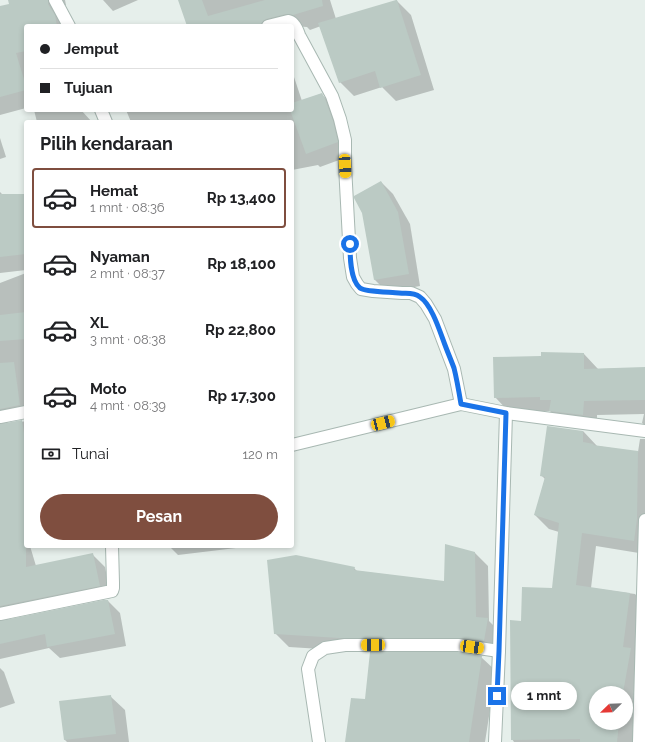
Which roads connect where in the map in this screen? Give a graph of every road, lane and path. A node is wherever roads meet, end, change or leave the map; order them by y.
1 (55, 0) edge
2 (68, 24) edge
3 (276, 24) edge
4 (293, 24) edge
5 (294, 25) edge
6 (461, 404) junction
7 (24, 412) edge
8 (506, 413) junction
9 (0, 417) edge
10 (645, 430) edge
11 (294, 445) edge
12 (645, 520) edge
13 (112, 548) edge
14 (0, 614) edge
15 (499, 651) junction
16 (319, 742) edge
17 (495, 742) edge
18 (639, 742) edge

1 - 2 street
3 - 4 street
5 - 6 street
6 - 8 street
6 - 11 street
7 - 9 street
8 - 10 street
8 - 15 street
12 - 18 street
13 - 14 street
15 - 16 street
15 - 17 street

